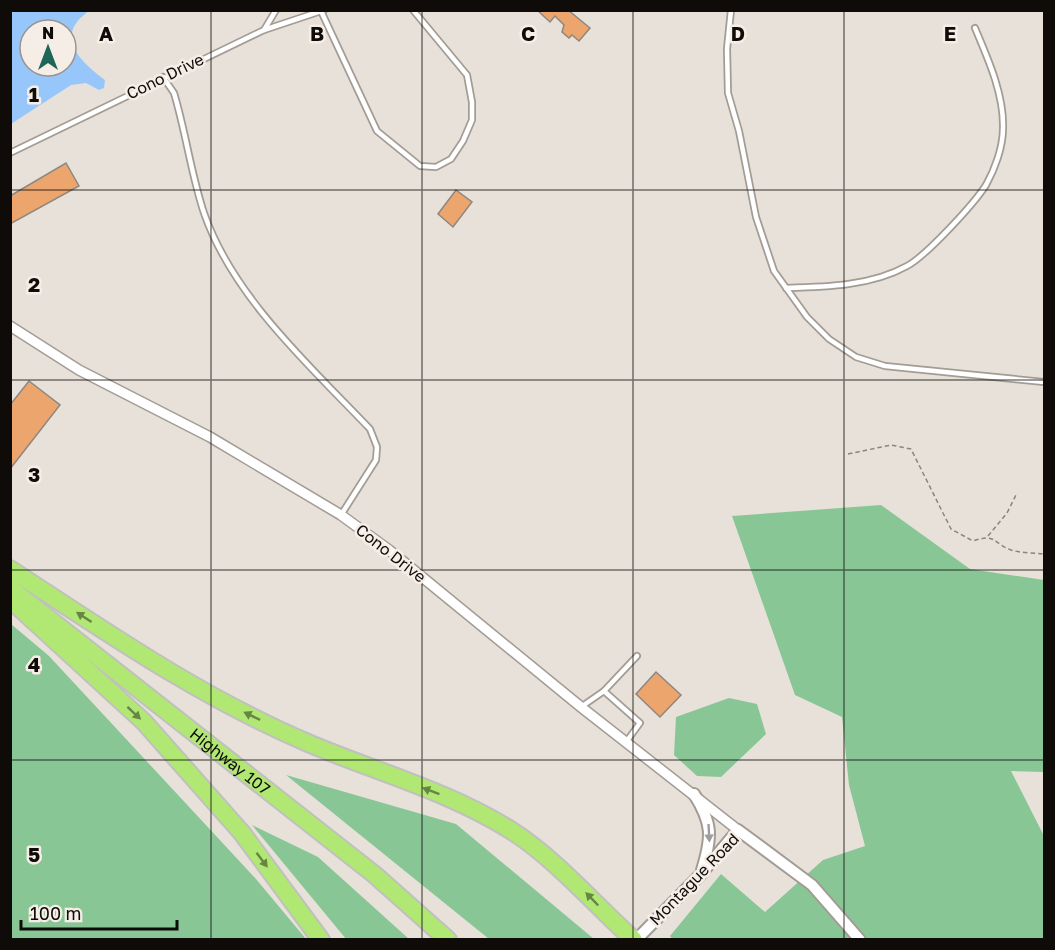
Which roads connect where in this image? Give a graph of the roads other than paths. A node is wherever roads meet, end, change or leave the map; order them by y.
1 (276, 10) edge
2 (413, 10) edge
3 (731, 10) edge
4 (323, 11) edge
5 (975, 28) dead end
6 (264, 30) junction
7 (163, 77) junction
8 (10, 153) edge
9 (786, 288) junction
10 (10, 326) edge
11 (1044, 382) edge
12 (341, 515) junction
13 (10, 569) edge
14 (10, 588) edge
15 (10, 599) edge
16 (637, 656) dead end
17 (604, 691) junction
18 (581, 707) junction
19 (626, 742) junction
20 (694, 794) junction
21 (738, 830) junction
22 (701, 874) junction
23 (321, 939) edge
24 (448, 939) edge
25 (635, 939) edge
26 (860, 939) edge

1 - 6 lane
2 - 4 lane
3 - 9 lane
4 - 6 lane, Cono Drive
5 - 9 lane
6 - 7 lane, Cono Drive
7 - 8 lane, Cono Drive
7 - 12 lane
9 - 11 lane
10 - 12 street, Cono Drive
12 - 18 street, Cono Drive
25 -> 13 highway
14 - 24 highway, Highway 107
15 -> 23 highway
16 - 17 lane
17 - 18 lane
17 - 19 lane
18 - 19 street, Cono Drive
19 - 20 street, Cono Drive
20 - 21 street, Cono Drive
20 -> 22 street
21 - 22 street, Montague Road
21 - 26 street, Montague Road
22 - 25 street, Montague Road

